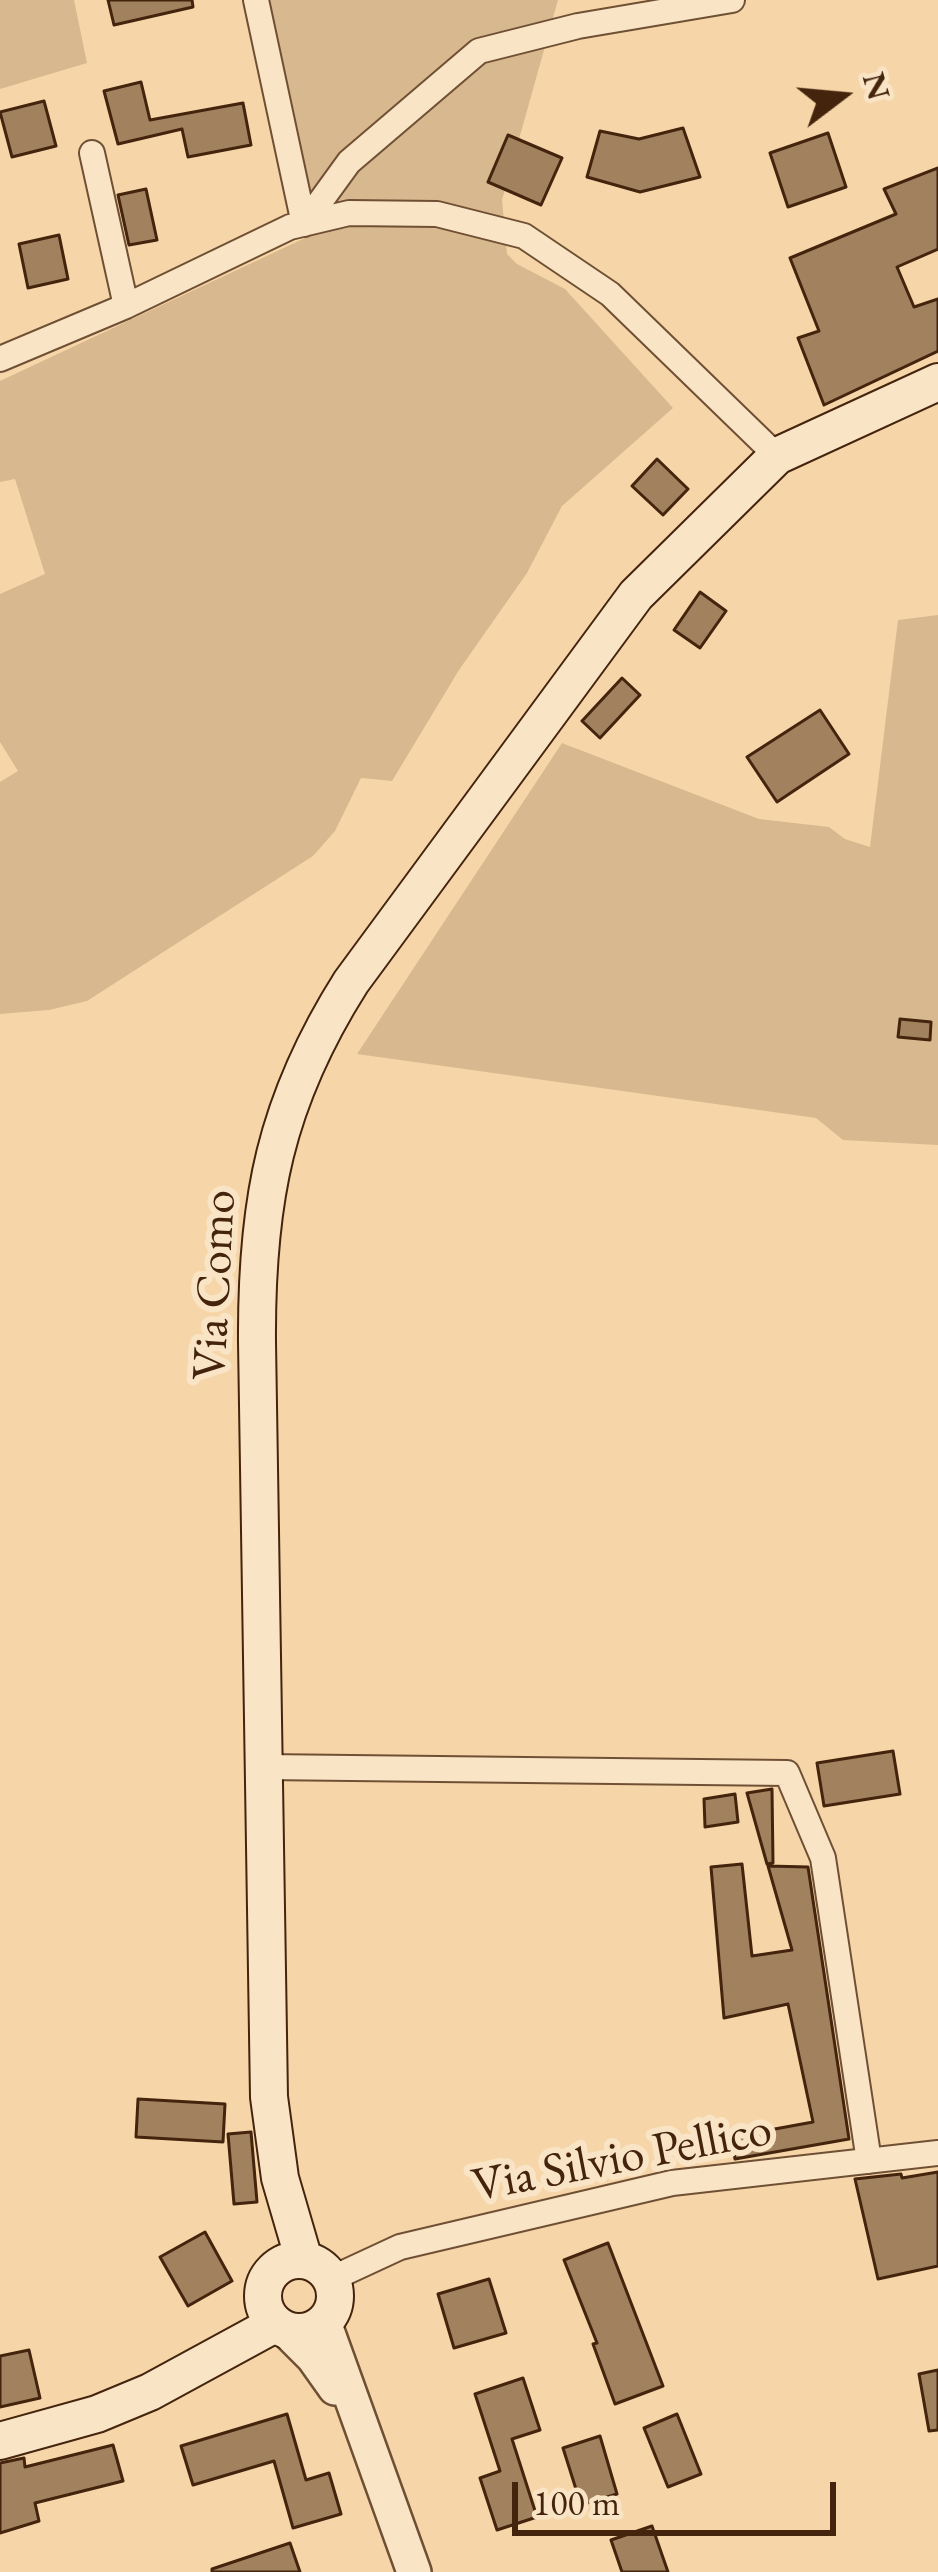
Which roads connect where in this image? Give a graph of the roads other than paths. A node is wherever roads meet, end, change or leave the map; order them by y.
1 (256, 0) edge
2 (732, 0) edge
3 (92, 153) dead end
4 (304, 224) junction
5 (126, 306) junction
6 (0, 359) edge
7 (938, 382) edge
8 (777, 456) junction
9 (264, 1767) junction
10 (938, 2153) edge
11 (869, 2161) junction
12 (288, 2294) junction
13 (324, 2322) joint
14 (0, 2440) edge
15 (384, 2489) junction
16 (414, 2572) edge

1 - 4 street
2 - 4 street
3 - 5 street
4 - 5 street
4 - 8 street
5 - 6 street
7 - 8 main road, Via Como
8 - 9 main road, Via Como
9 - 11 street
9 - 12 main road, Via Como
10 - 11 street, Via Silvio Pellico
11 - 12 street, Via Silvio Pellico
12 - 13 main road
12 - 14 main road
12 - 15 street, Via Como
13 - 15 street, Via Como
15 - 16 street, Via Como

